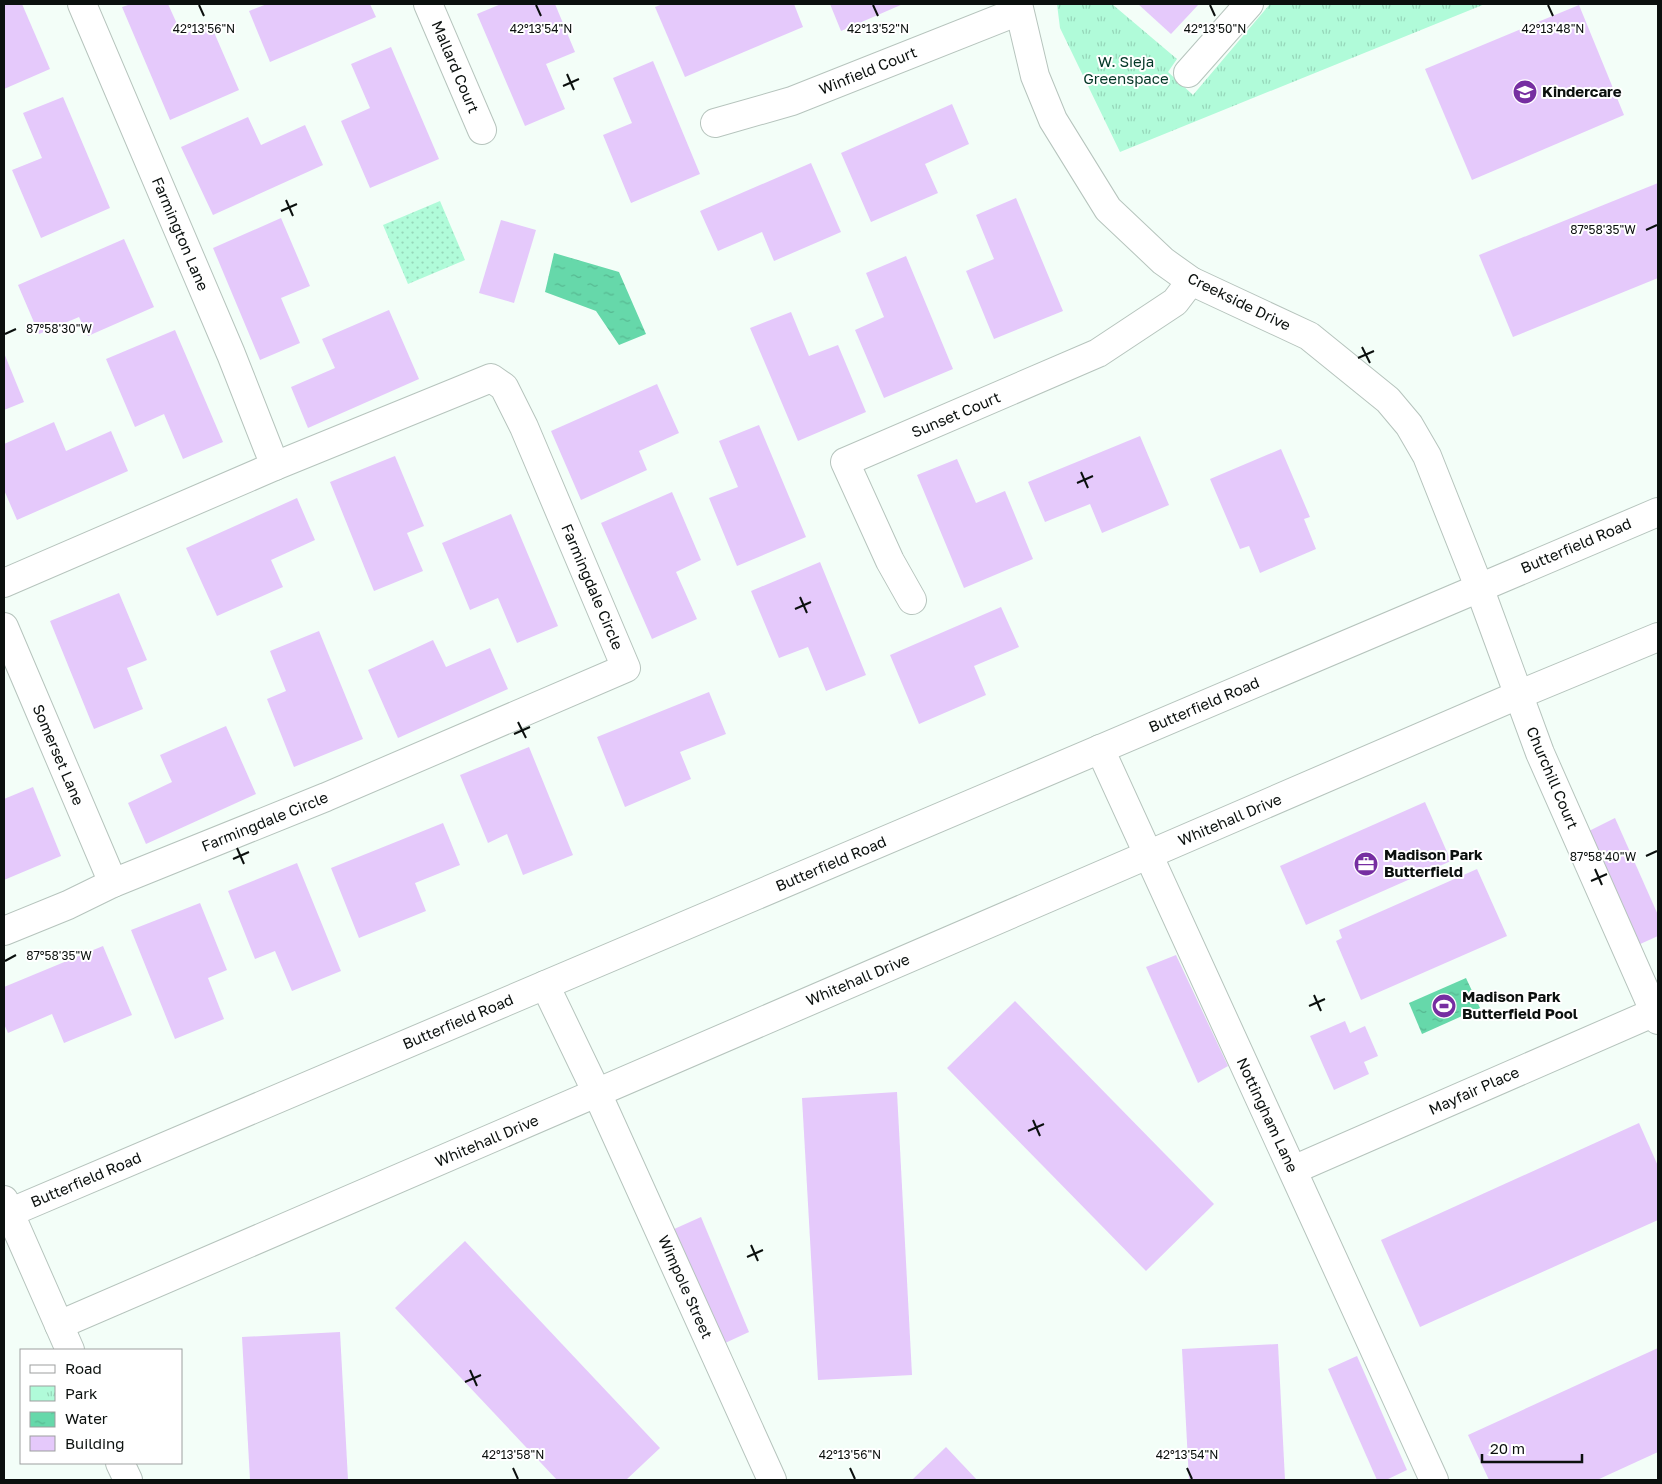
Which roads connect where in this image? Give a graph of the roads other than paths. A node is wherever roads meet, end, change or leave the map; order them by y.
1 (82, 4) edge
2 (428, 4) edge
3 (1249, 4) edge
4 (1018, 7) edge
5 (1188, 73) dead end
6 (716, 123) dead end
7 (482, 130) dead end
8 (1191, 281) junction
9 (275, 466) junction
10 (1658, 512) edge
11 (4, 584) edge
12 (1479, 588) junction
13 (912, 600) dead end
14 (4, 627) edge
15 (1658, 637) edge
16 (1518, 696) junction
17 (1100, 749) junction
18 (1149, 855) junction
19 (113, 883) junction
20 (4, 931) edge
21 (545, 985) junction
22 (1656, 1016) edge
23 (598, 1093) junction
24 (1293, 1170) junction
25 (6, 1209) edge
26 (59, 1325) junction
27 (70, 1349) edge
28 (120, 1464) edge
29 (128, 1480) edge
30 (772, 1480) edge
31 (1434, 1480) edge

1 - 9 street, Farmington Lane
2 - 7 street, Mallard Court
3 - 5 street
4 - 6 street, Winfield Court
4 - 8 street, Creekside Drive
8 - 12 street, Creekside Drive
8 - 13 street, Sunset Court
9 - 11 street, Farmingdale Circle
9 - 19 street, Farmingdale Circle
10 - 12 street, Butterfield Road
12 - 16 street, Churchill Court
12 - 17 street, Butterfield Road
14 - 19 street, Somerset Lane
15 - 16 street, Whitehall Drive
16 - 18 street, Whitehall Drive
16 - 22 street, Churchill Court
17 - 18 street, Nottingham Lane
17 - 21 street, Butterfield Road
18 - 23 street, Whitehall Drive
18 - 24 street, Nottingham Lane
19 - 20 street, Farmingdale Circle
21 - 23 street, Wimpole Street
21 - 25 street, Butterfield Road
22 - 24 street, Mayfair Place
23 - 26 street, Whitehall Drive
23 - 30 street, Wimpole Street
24 - 31 street, Nottingham Lane
25 - 26 street
26 - 27 street
28 - 29 street

